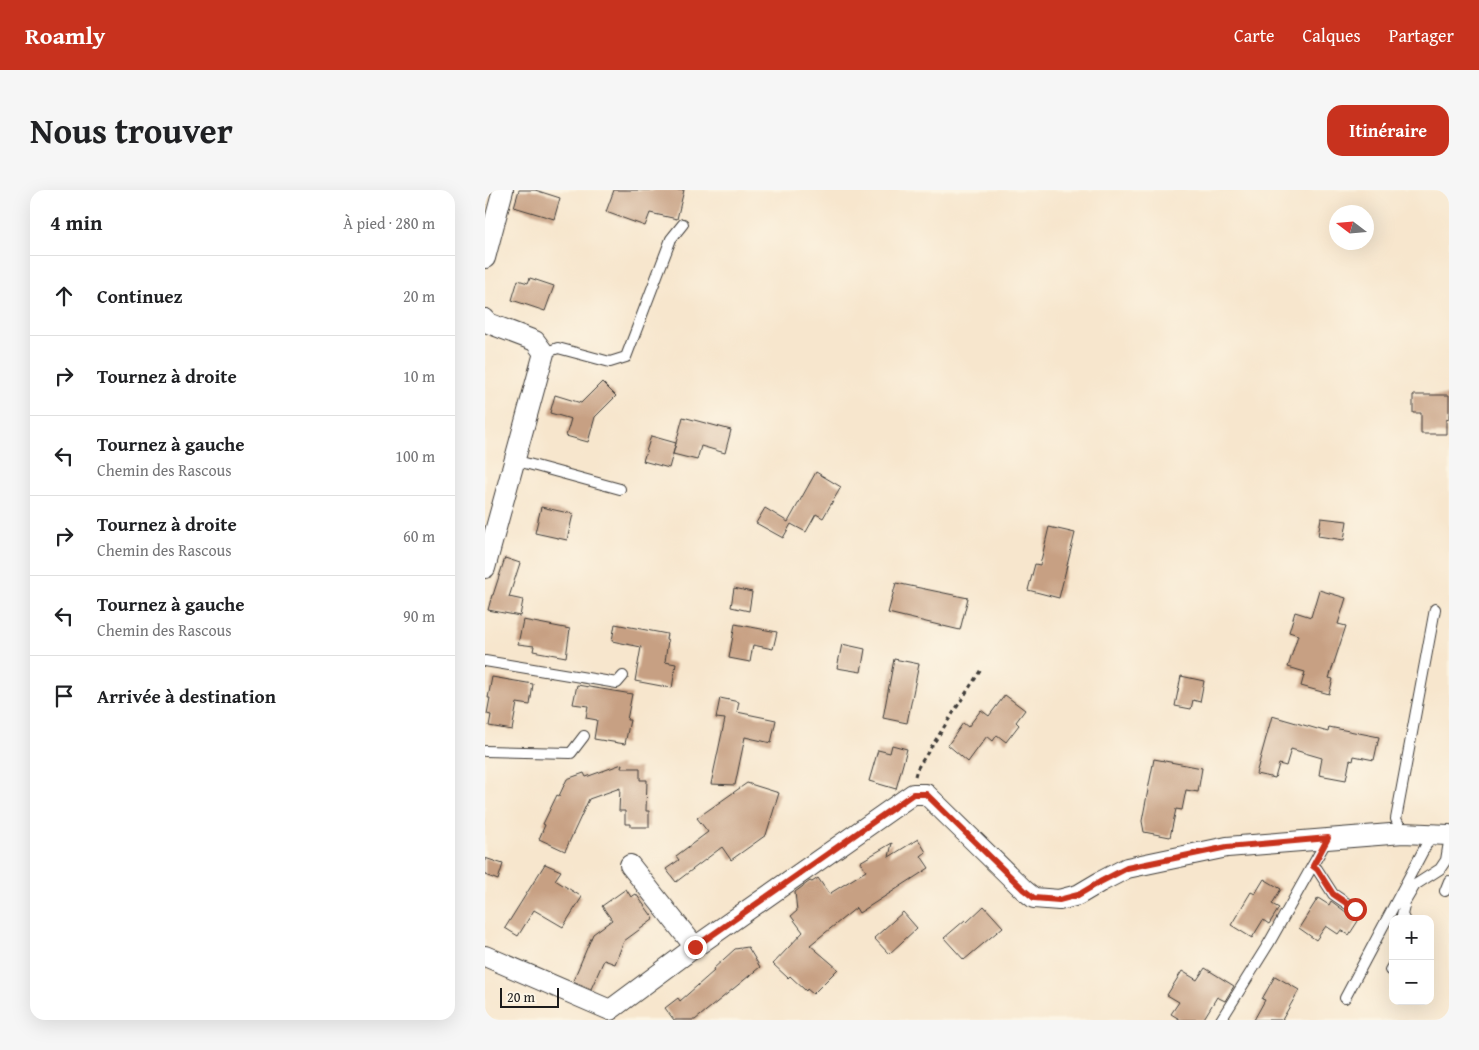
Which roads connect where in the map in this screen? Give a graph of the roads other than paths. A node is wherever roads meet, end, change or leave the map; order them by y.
1 (503, 190) edge
2 (683, 224) dead end
3 (485, 258) edge
4 (485, 320) edge
5 (544, 353) junction
6 (514, 460) junction
7 (619, 489) dead end
8 (493, 506) edge
9 (485, 568) edge
10 (1435, 609) dead end
11 (485, 661) edge
12 (623, 676) dead end
13 (584, 736) dead end
14 (485, 751) edge
15 (1403, 833) junction
16 (1443, 837) edge
17 (1328, 838) junction
18 (630, 865) dead end
19 (1313, 866) junction
20 (1355, 909) dead end
21 (1402, 915) edge
22 (695, 947) junction
23 (485, 956) edge
24 (1345, 998) dead end
25 (608, 1015) edge
26 (1221, 1020) edge

1 - 3 street
2 - 5 lane
4 - 5 street
5 - 6 street
6 - 7 lane
6 - 8 street
8 - 9 street
10 - 15 lane
11 - 12 lane
13 - 14 lane
15 - 16 street
15 - 17 street
16 - 21 lane
16 - 24 lane
17 - 19 lane
17 - 22 street
18 - 22 street
19 - 20 lane
19 - 26 lane
22 - 25 street
23 - 25 street

